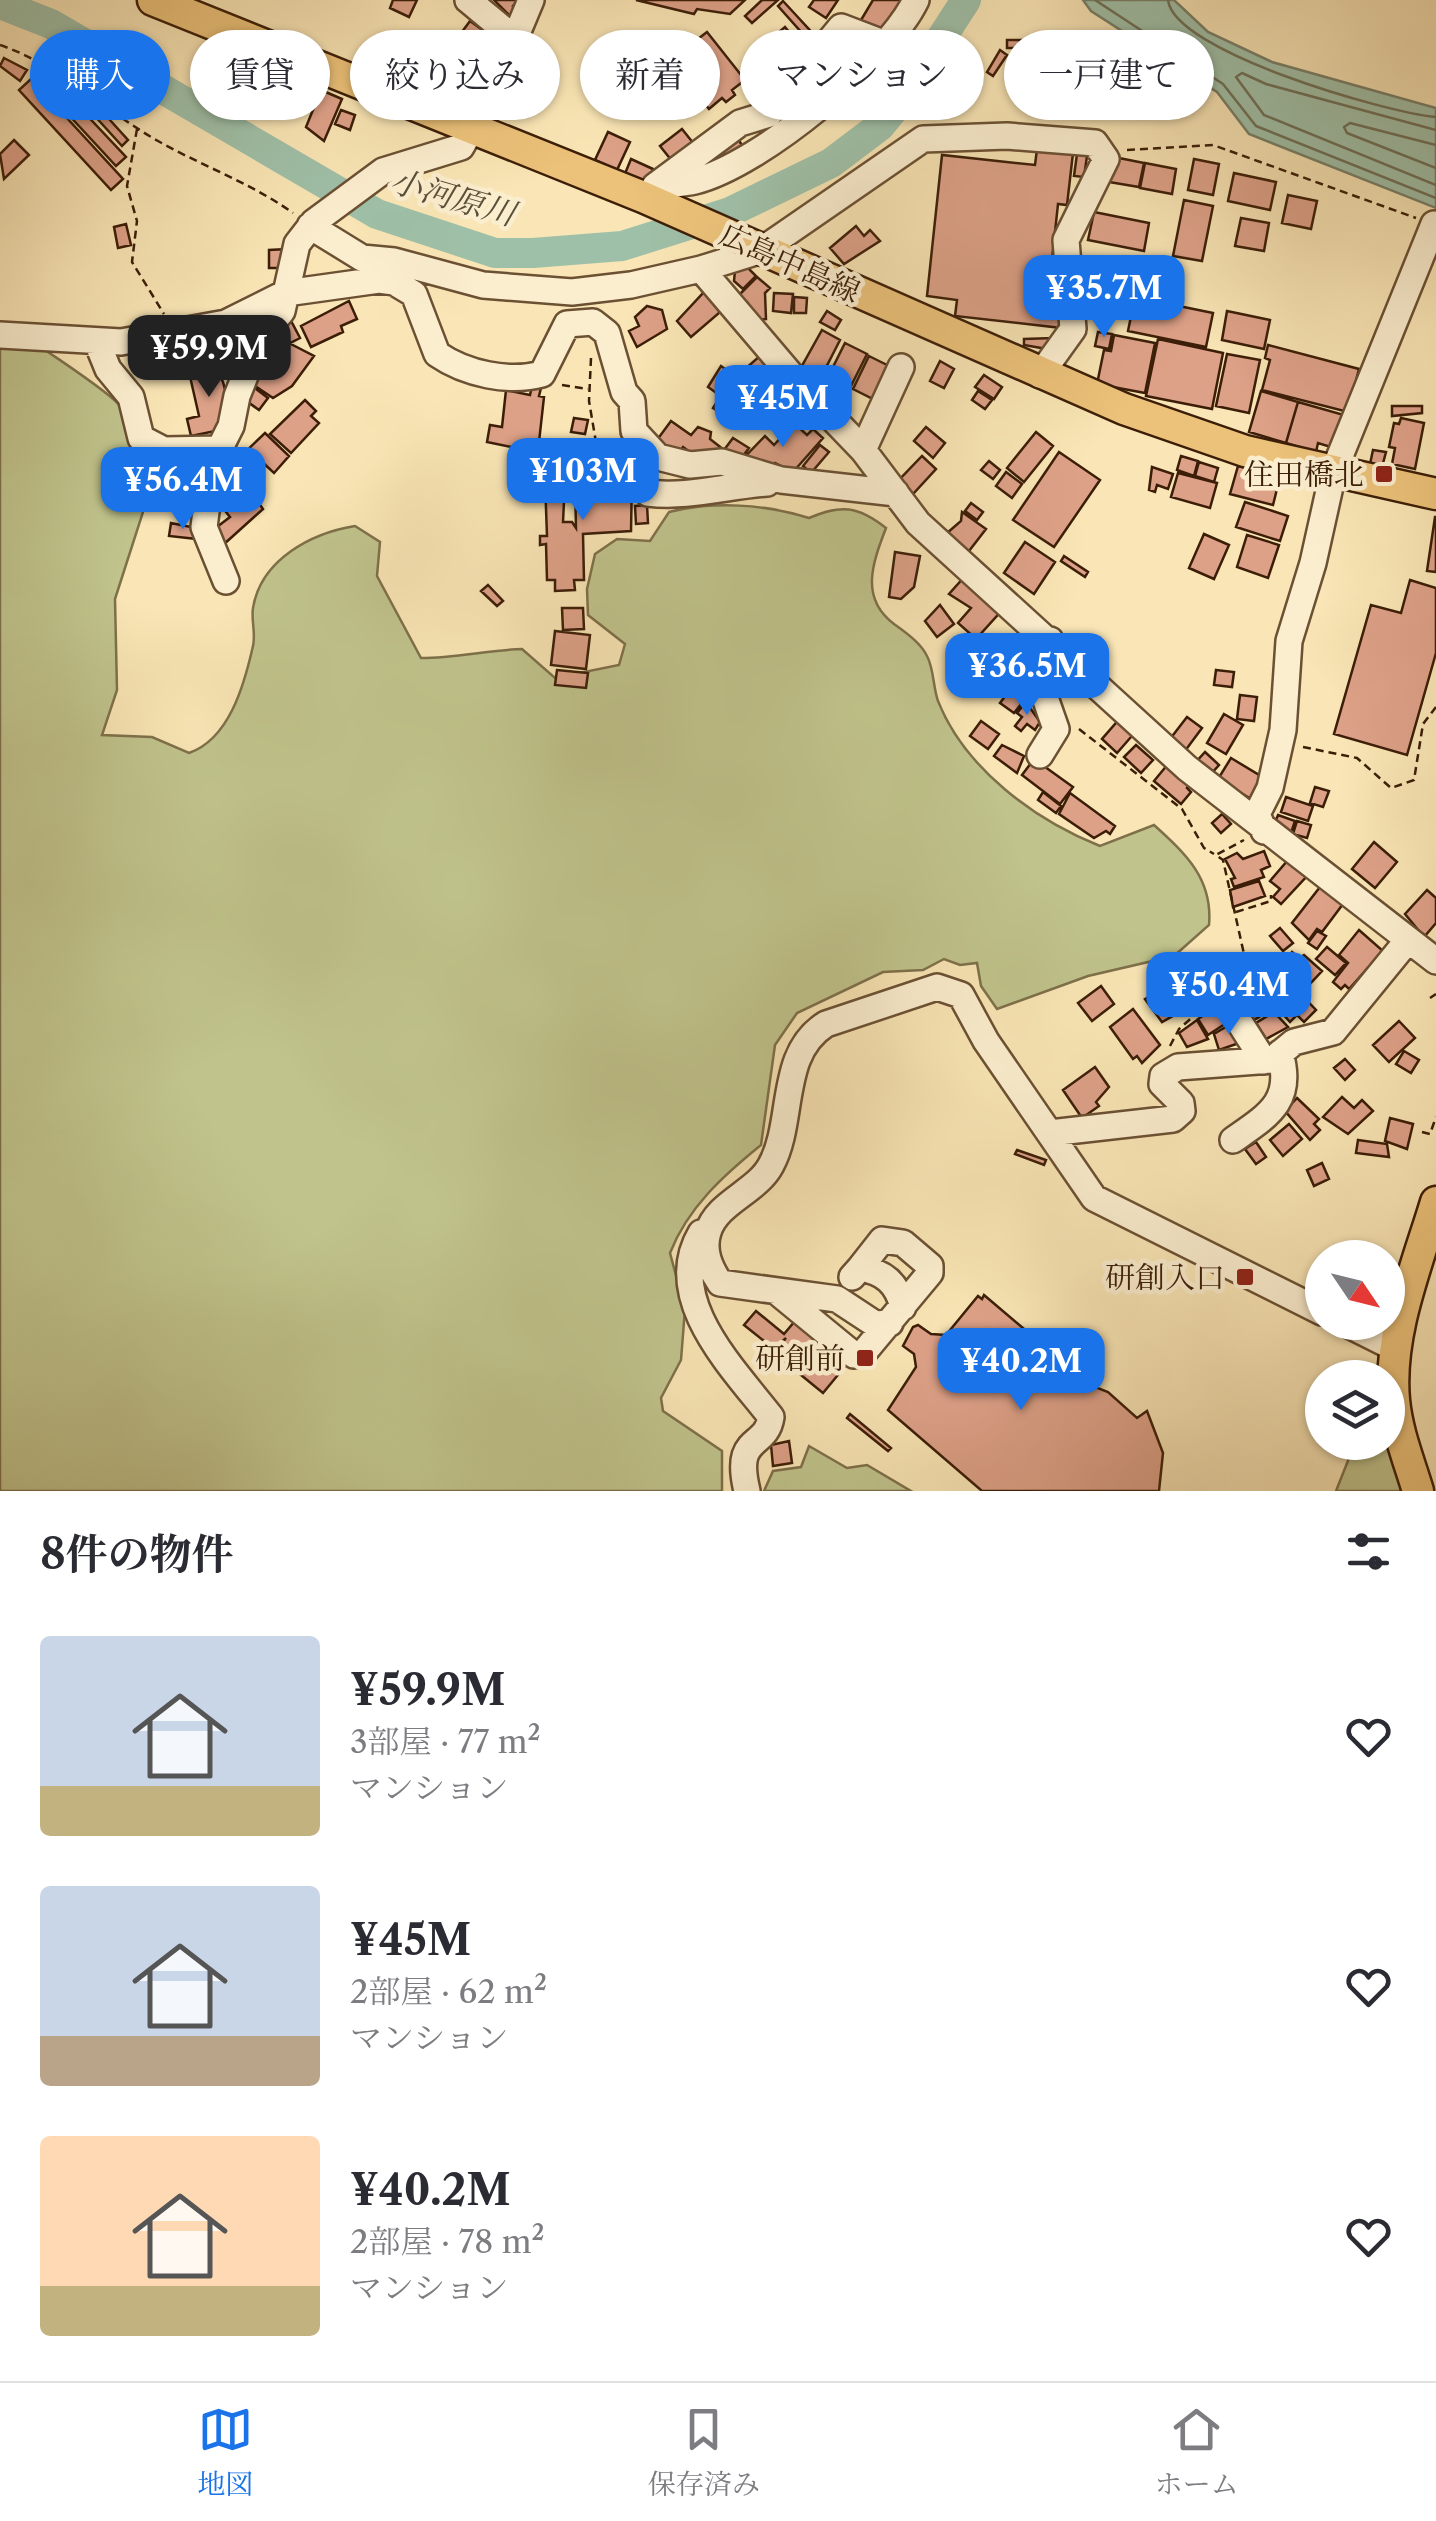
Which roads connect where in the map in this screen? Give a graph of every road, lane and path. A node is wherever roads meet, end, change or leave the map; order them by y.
1 (153, 0) edge
2 (468, 0) edge
3 (531, 0) edge
4 (916, 0) edge
5 (504, 30) edge
6 (520, 30) edge
7 (893, 30) edge
8 (0, 46) edge
9 (479, 120) edge
10 (749, 120) edge
11 (801, 120) edge
12 (138, 127) junction
13 (476, 127) junction
14 (1104, 151) junction
15 (650, 194) junction
16 (312, 224) junction
17 (1434, 224) edge
18 (755, 247) junction
19 (701, 269) junction
20 (572, 292) junction
21 (286, 293) junction
22 (593, 322) junction
23 (566, 324) junction
24 (170, 334) junction
25 (0, 335) edge
26 (98, 342) junction
27 (901, 366) dead end
28 (544, 372) junction
29 (1040, 375) junction
30 (590, 389) junction
31 (219, 449) junction
32 (864, 450) junction
33 (600, 466) dead end
34 (1333, 473) junction
35 (796, 481) junction
36 (648, 493) dead end
37 (896, 493) junction
38 (1436, 494) edge
39 (226, 581) dead end
40 (1050, 640) junction
41 (1436, 707) edge
42 (1054, 715) junction
43 (1280, 742) junction
44 (1040, 755) dead end
45 (1264, 831) junction
46 (1216, 855) junction
47 (1271, 894) dead end
48 (1233, 913) junction
49 (1408, 940) junction
50 (1436, 960) edge
51 (1436, 994) edge
52 (1430, 998) dead end
53 (1231, 1008) dead end
54 (1272, 1057) junction
55 (1168, 1073) junction
56 (1132, 1110) dead end
57 (1182, 1111) junction
58 (1436, 1116) edge
59 (1422, 1132) dead end
60 (1050, 1133) junction
61 (1232, 1140) dead end
62 (1436, 1202) edge
63 (710, 1228) junction
64 (860, 1268) junction
65 (776, 1291) junction
66 (837, 1299) junction
67 (1305, 1304) edge
68 (896, 1315) junction
69 (1379, 1340) edge
70 (1395, 1348) junction
71 (747, 1491) edge
72 (1418, 1491) edge

1 - 13 main road, 広島中島線
2 - 5 street
3 - 6 street
4 - 7 street
8 - 12 path
9 - 13 street
10 - 15 street
11 - 15 street
12 - 16 path
12 - 24 path
13 - 15 main road, 広島中島線
13 - 16 street
14 - 17 path
14 - 18 street
14 - 29 street
15 - 18 main road, 広島中島線
16 - 20 street
16 - 21 street
17 - 34 street
18 - 19 street
18 - 29 main road, 広島中島線
19 - 20 street
19 - 32 street
20 - 23 street
21 - 24 street
21 - 28 street
21 - 31 street
22 - 23 street
22 - 30 path
22 - 35 street
23 - 28 street
24 - 26 street
25 - 26 street
26 - 31 street
27 - 32 street
28 - 30 path
29 - 34 main road, 広島中島線
30 - 33 path
31 - 39 street
32 - 37 street
34 - 38 main road, 広島中島線
34 - 43 street
35 - 36 street
35 - 37 street
37 - 40 street
40 - 42 street
40 - 45 street
41 - 43 path
42 - 44 street
42 - 46 path
43 - 45 street
45 - 46 path
45 - 49 street
46 - 48 path
47 - 48 path
48 - 55 path
49 - 50 street
49 - 54 street
51 - 52 path
53 - 54 street
54 - 55 street
54 - 61 street
55 - 57 street
56 - 57 street
57 - 60 street
58 - 59 path
60 - 63 street
60 - 67 street
62 - 70 main road
63 - 65 street
63 - 71 street
64 - 66 street
64 - 68 street
64 - 68 street
65 - 66 street
65 - 68 street
66 - 68 street
69 - 70 street
70 - 72 main road

